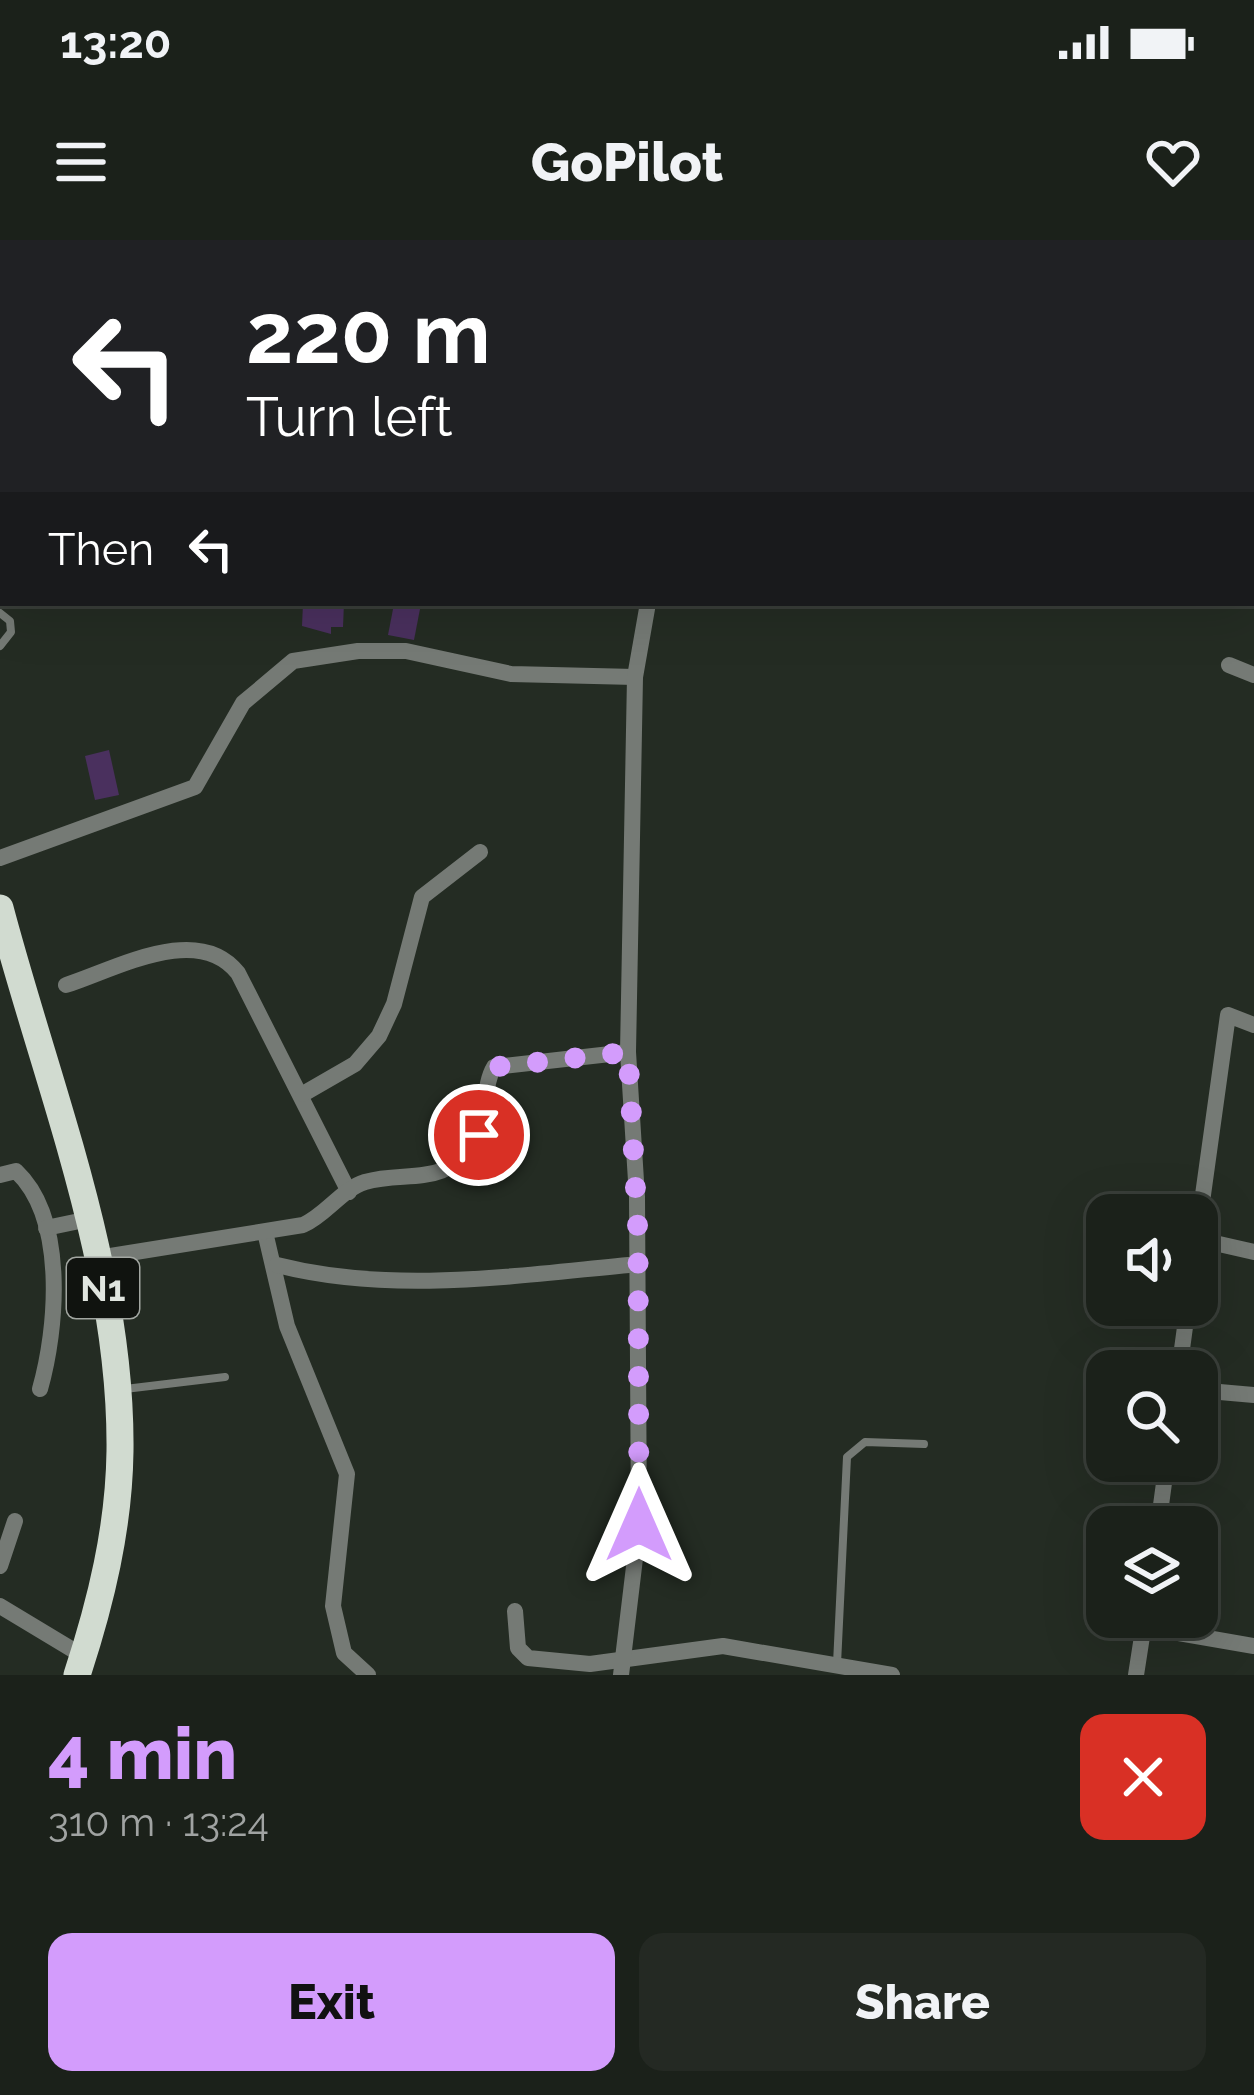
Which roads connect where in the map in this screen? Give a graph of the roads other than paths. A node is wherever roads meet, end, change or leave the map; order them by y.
1 (647, 606) edge
2 (0, 613) edge
3 (0, 646) edge
4 (1229, 665) dead end
5 (1254, 675) edge
6 (635, 677) junction
7 (480, 852) dead end
8 (0, 858) edge
9 (0, 908) edge
10 (7, 961) edge
11 (66, 985) dead end
12 (1254, 1025) edge
13 (628, 1052) junction
14 (303, 1094) junction
15 (0, 1174) edge
16 (349, 1192) junction
17 (1203, 1194) edge
18 (89, 1219) junction
19 (46, 1228) junction
20 (266, 1232) junction
21 (1218, 1244) edge
22 (1254, 1252) edge
23 (98, 1258) junction
24 (639, 1264) junction
25 (277, 1265) junction
26 (225, 1377) dead end
27 (40, 1389) dead end
28 (117, 1390) junction
29 (1218, 1392) edge
30 (1254, 1395) edge
31 (924, 1444) dead end
32 (15, 1521) dead end
33 (0, 1566) edge
34 (0, 1606) edge
35 (515, 1611) dead end
36 (1142, 1638) edge
37 (1218, 1638) edge
38 (1254, 1646) edge
39 (80, 1666) edge
40 (836, 1666) junction
41 (622, 1667) edge
42 (368, 1675) edge
43 (892, 1675) edge
44 (1136, 1675) edge

1 - 6 street
2 - 3 lane
4 - 5 street
6 - 8 street
6 - 13 street
7 - 14 street
9 - 10 highway, N1
10 - 18 highway, N1
11 - 14 street
12 - 17 street
13 - 16 street
13 - 24 street
14 - 16 street
15 - 19 street
16 - 20 street
18 - 19 street
18 - 23 highway, N1
19 - 27 street
20 - 23 street
20 - 25 street
21 - 22 street
23 - 28 highway, N1
24 - 25 street
24 - 41 street
25 - 42 street
26 - 28 lane
28 - 39 highway, N1
29 - 30 street
31 - 40 lane
32 - 33 street
34 - 39 street
35 - 41 street
36 - 44 street
37 - 38 street
40 - 41 street
40 - 43 street

